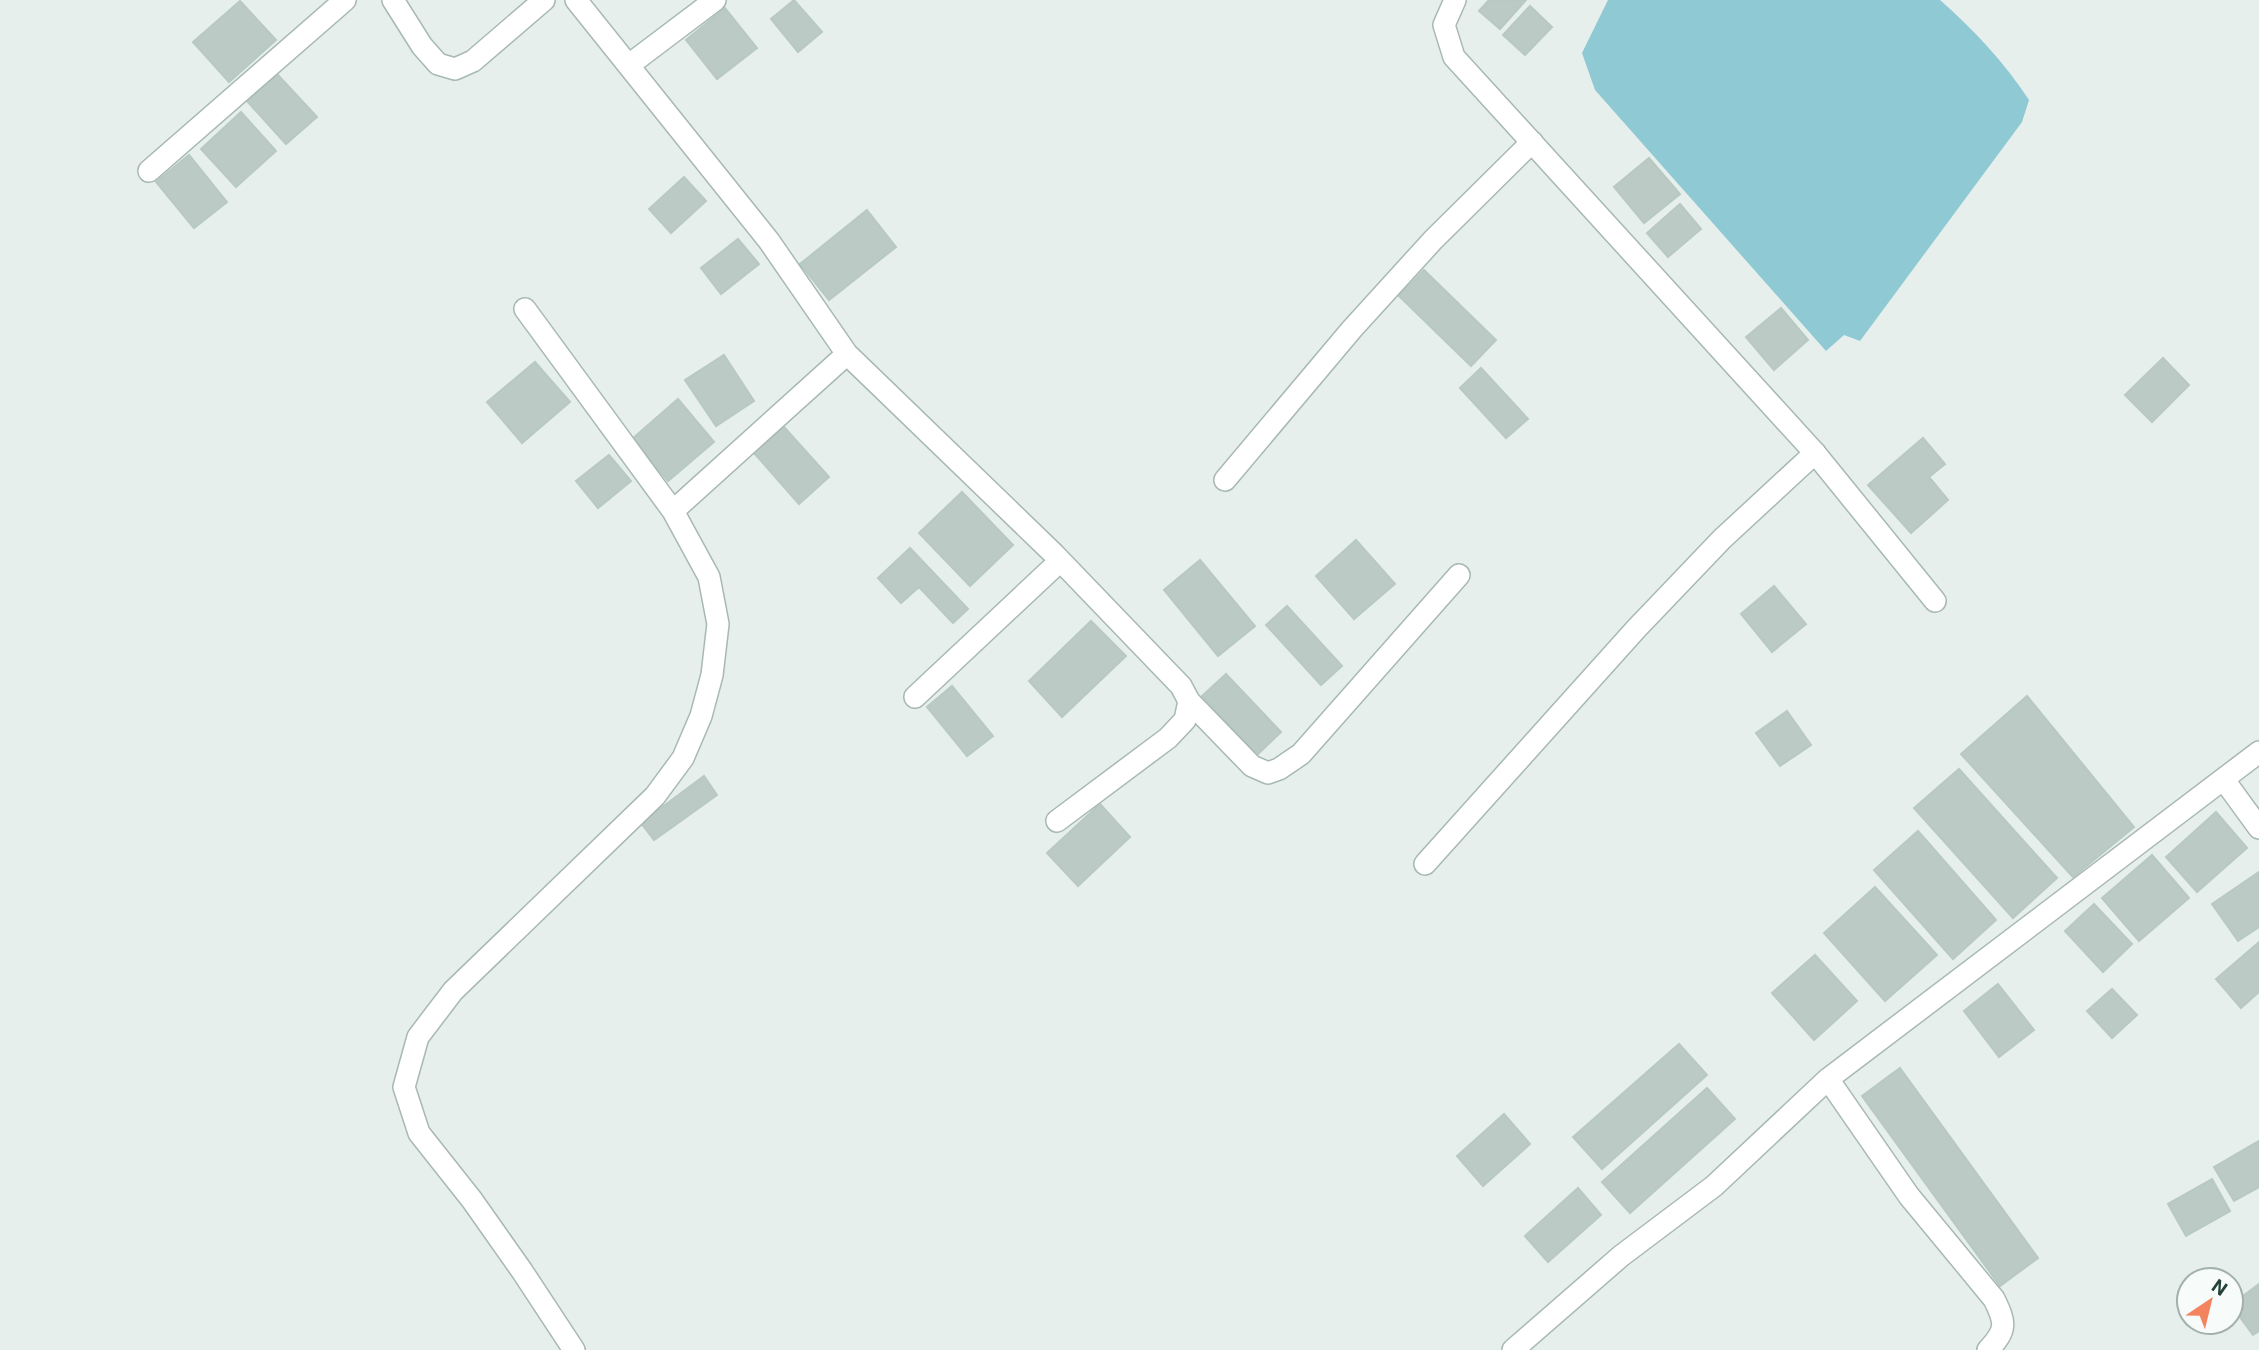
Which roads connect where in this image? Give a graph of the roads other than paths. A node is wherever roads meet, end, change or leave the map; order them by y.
1 (345, 0) edge
2 (393, 0) edge
3 (544, 0) edge
4 (576, 0) edge
5 (715, 0) edge
6 (1455, 0) edge
7 (629, 65) junction
8 (1532, 142) junction
9 (149, 171) dead end
10 (525, 309) dead end
11 (847, 354) junction
12 (1815, 453) junction
13 (1225, 480) dead end
14 (673, 511) junction
15 (1060, 561) junction
16 (1458, 575) dead end
17 (1935, 601) dead end
18 (915, 697) dead end
19 (1189, 701) junction
20 (2259, 752) edge
21 (2224, 780) junction
22 (1058, 821) dead end
23 (2259, 828) edge
24 (1425, 864) dead end
25 (1828, 1079) junction
26 (574, 1350) edge
27 (1513, 1350) edge
28 (1988, 1350) edge

1 - 9 street
2 - 3 street
4 - 7 street
5 - 7 street
6 - 8 street
7 - 11 street
8 - 12 street
8 - 13 street
10 - 14 street
11 - 14 street
11 - 15 street
12 - 17 street
12 - 24 street
14 - 26 street
15 - 18 street
15 - 19 street
16 - 19 street
19 - 22 street
20 - 21 street
21 - 23 street
21 - 25 street
25 - 27 street
25 - 28 street

